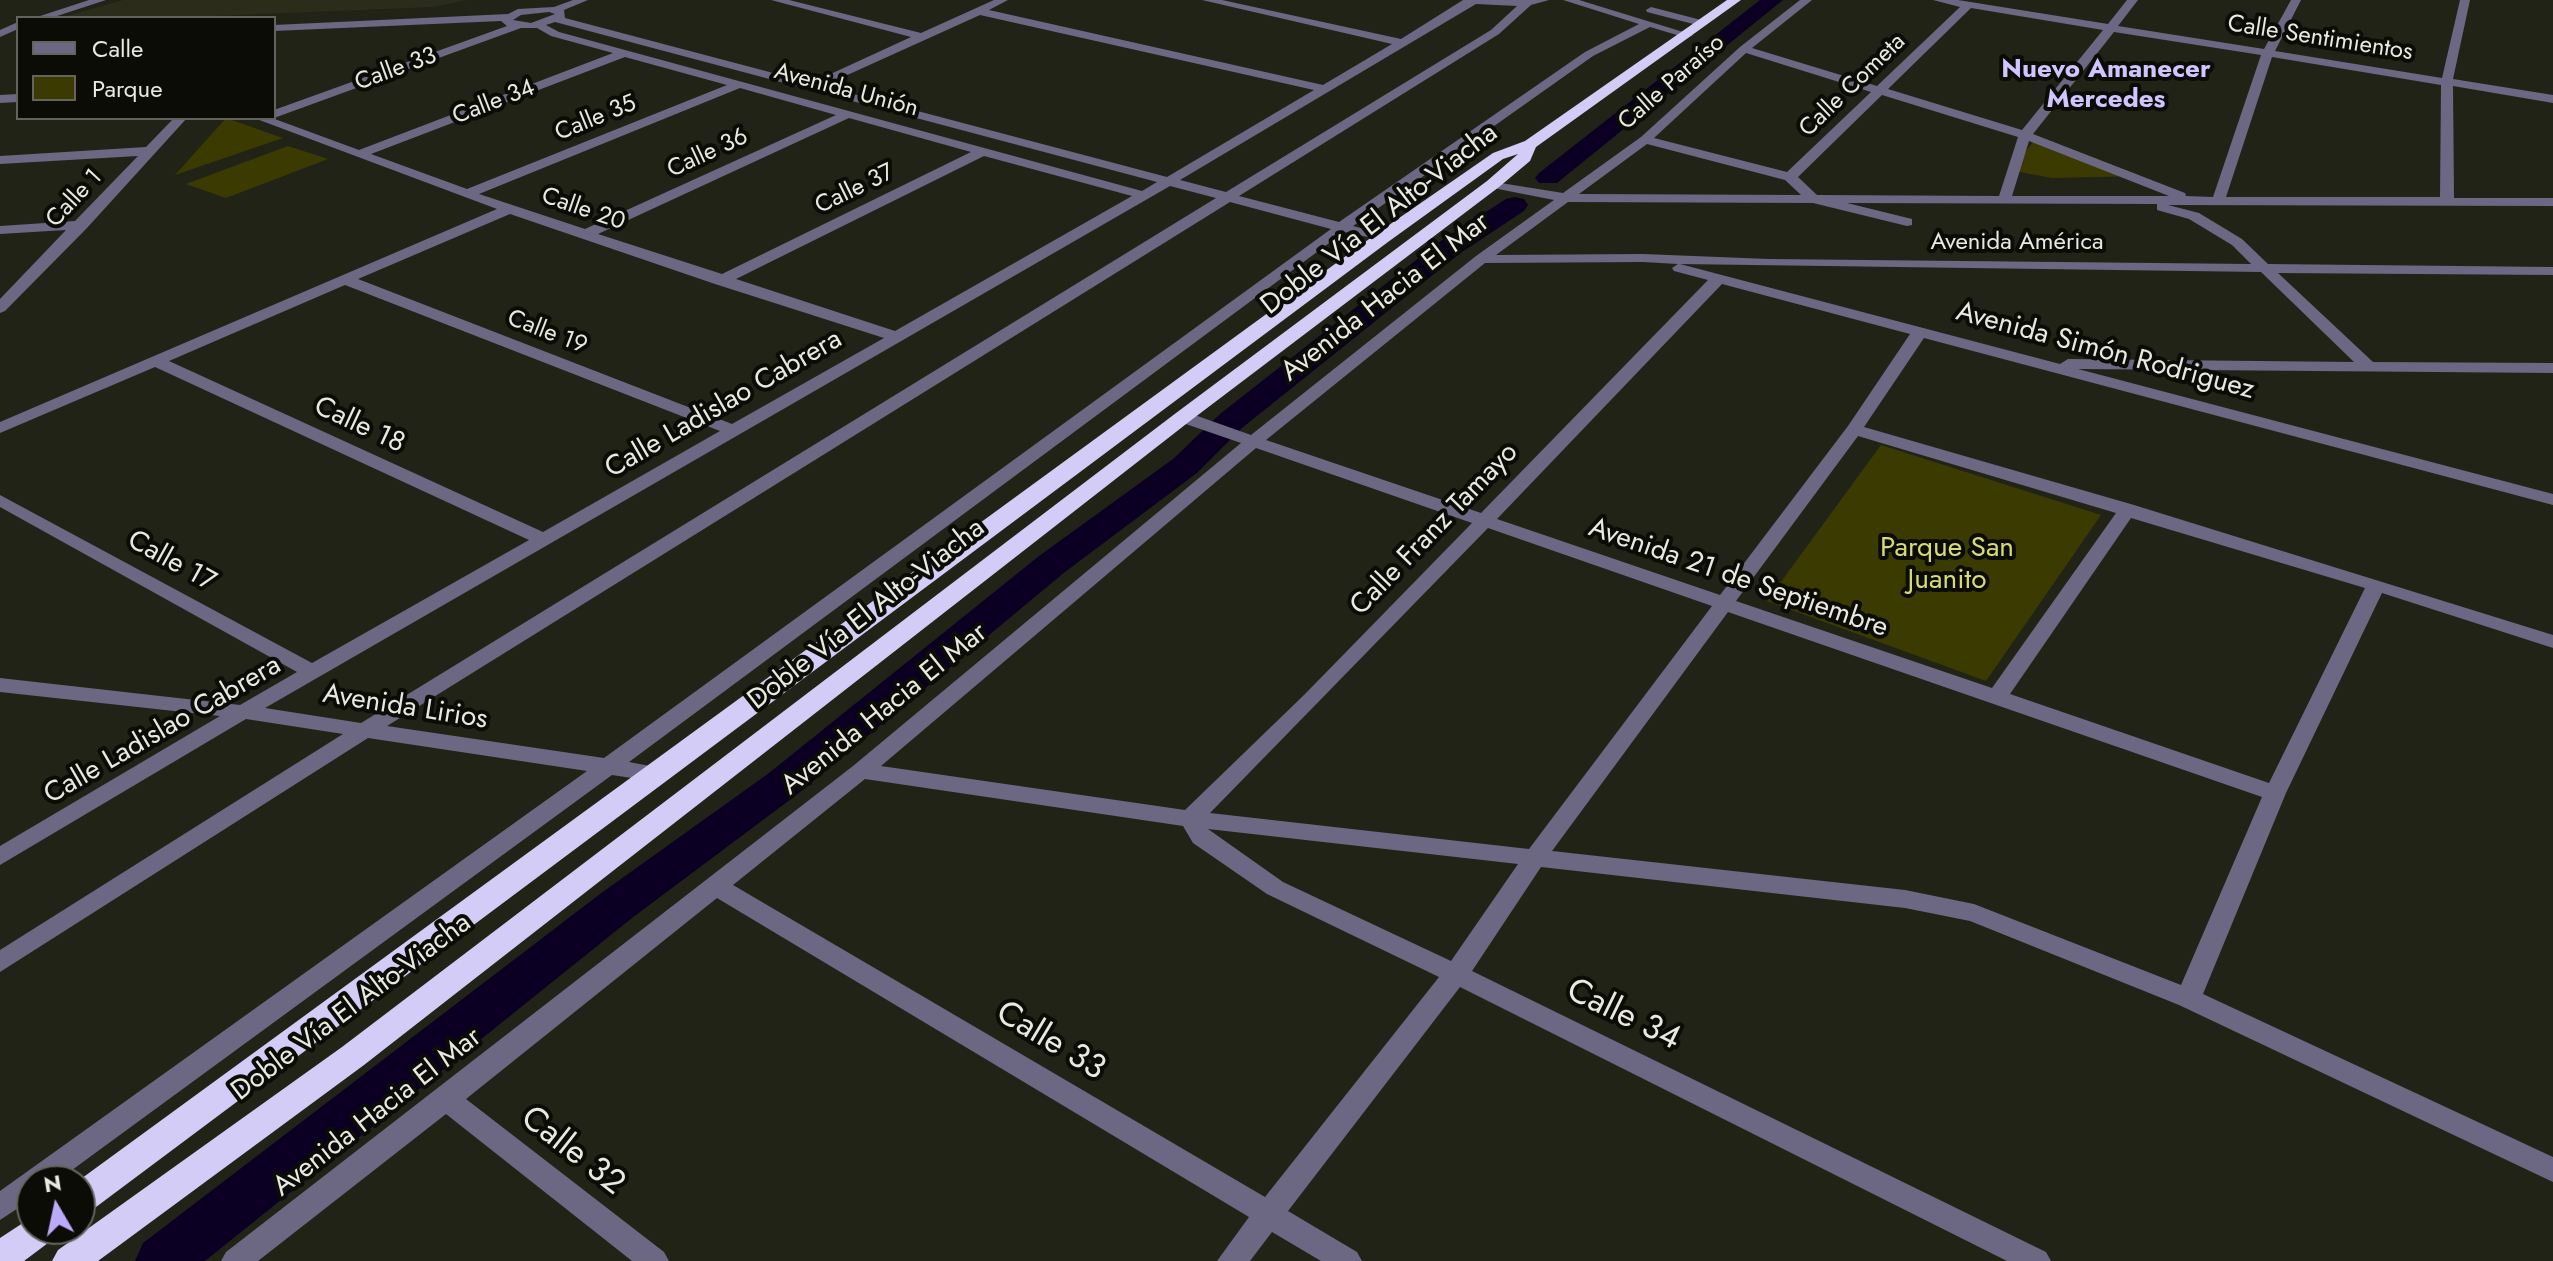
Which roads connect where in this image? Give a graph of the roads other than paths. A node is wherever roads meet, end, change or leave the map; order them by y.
1 (101, 0) edge
2 (583, 0) edge
3 (776, 0) edge
4 (1003, 0) edge
5 (1207, 0) edge
6 (1472, 0) edge
7 (1568, 0) edge
8 (1735, 0) edge
9 (1807, 0) edge
10 (1938, 0) edge
11 (2133, 0) edge
12 (2296, 0) edge
13 (2465, 0) edge
14 (536, 2) edge
15 (1535, 2) edge
16 (1968, 5) junction
17 (978, 11) junction
18 (556, 14) junction
19 (1647, 15) junction
20 (46, 16) edge
21 (512, 21) junction
22 (1701, 23) junction
23 (539, 25) junction
24 (12, 28) edge
25 (276, 28) edge
26 (2112, 28) junction
27 (1687, 35) junction
28 (0, 36) edge
29 (919, 36) junction
30 (1403, 43) junction
31 (1744, 49) junction
32 (625, 53) junction
33 (2268, 53) junction
34 (2447, 82) junction
35 (740, 84) junction
36 (813, 86) junction
37 (1325, 89) junction
38 (1882, 91) junction
39 (2553, 99) edge
40 (276, 113) edge
41 (848, 114) junction
42 (179, 120) edge
43 (267, 120) edge
44 (2025, 135) junction
45 (1010, 138) junction
46 (1645, 140) junction
47 (1530, 144) junction
48 (150, 151) junction
49 (982, 151) junction
50 (362, 153) junction
51 (0, 160) edge
52 (1790, 177) junction
53 (1169, 181) junction
54 (1504, 186) junction
55 (469, 193) junction
56 (1142, 195) junction
57 (1227, 196) junction
58 (1566, 198) junction
59 (1813, 199) junction
60 (2004, 200) junction
61 (2138, 200) junction
62 (2192, 201) junction
63 (2218, 201) junction
64 (2447, 202) junction
65 (2553, 202) edge
66 (509, 209) junction
67 (1907, 222) dead end
68 (82, 225) junction
69 (1342, 227) junction
70 (0, 230) edge
71 (586, 234) junction
72 (1382, 238) junction
73 (1643, 258) junction
74 (1481, 259) junction
75 (2261, 266) junction
76 (2553, 271) edge
77 (1719, 278) junction
78 (343, 279) junction
79 (720, 281) junction
80 (0, 308) edge
81 (1921, 330) junction
82 (894, 336) junction
83 (155, 361) junction
84 (2052, 365) junction
85 (2369, 367) junction
86 (2553, 368) edge
87 (1192, 420) junction
88 (0, 428) edge
89 (1854, 429) junction
90 (734, 431) junction
91 (1245, 438) junction
92 (0, 500) edge
93 (2553, 500) edge
94 (2128, 509) junction
95 (1481, 522) junction
96 (542, 539) junction
97 (2376, 585) junction
98 (1723, 602) junction
99 (2553, 642) edge
100 (314, 673) junction
101 (0, 685) edge
102 (1997, 697) junction
103 (243, 712) junction
104 (365, 730) junction
105 (607, 767) junction
106 (861, 771) junction
107 (658, 774) junction
108 (2275, 793) junction
109 (1190, 819) junction
110 (1536, 856) junction
111 (0, 857) edge
112 (715, 885) junction
113 (0, 962) edge
114 (1456, 974) junction
115 (2188, 998) junction
116 (446, 1099) junction
117 (57, 1165) edge
118 (2553, 1170) edge
119 (96, 1187) edge
120 (1269, 1215) junction
121 (18, 1245) edge
122 (0, 1258) edge
123 (70, 1261) edge
124 (236, 1261) edge
125 (654, 1261) edge
126 (1232, 1261) edge
127 (1347, 1261) edge
128 (2036, 1261) edge

1 - 20 street
2 - 18 street
3 - 29 street
4 - 17 street
5 - 30 street
6 - 15 street
6 - 30 street, Calle Ladislao Cabrera
7 - 19 street
8 - 22 highway
9 - 31 street, Calle Paraíso
10 - 16 street, Calle Sentimientos
11 - 26 street
12 - 33 street
13 - 34 street
14 - 18 street
14 - 21 street
15 - 57 street
16 - 26 street, Calle Sentimientos
16 - 38 street, Calle Cometa
17 - 29 street
17 - 37 street
18 - 23 street
18 - 36 street
19 - 22 street
19 - 27 street
19 - 69 street
21 - 23 street
21 - 25 street
21 - 40 street, Calle 33
22 - 27 highway
23 - 32 street, Avenida Unión
24 - 28 street
26 - 33 street, Calle Sentimientos
26 - 44 street
27 - 47 highway
29 - 36 street
30 - 37 street, Calle Ladislao Cabrera
31 - 38 street
31 - 46 street, Calle Paraíso
32 - 35 street, Avenida Unión
32 - 50 street, Calle 34
33 - 34 street, Calle Sentimientos
33 - 63 street
34 - 39 street, Calle Sentimientos
34 - 64 street
35 - 41 street, Avenida Unión
35 - 55 street, Calle 35
36 - 45 street
37 - 53 street, Calle Ladislao Cabrera
38 - 44 street
38 - 52 street, Calle Cometa
41 - 49 street, Avenida Unión
41 - 71 street, Calle 36
42 - 48 street, Calle 1
43 - 50 street, Calle 20
44 - 60 street
44 - 62 street
45 - 49 street, Calle 37
45 - 53 street
46 - 52 street
46 - 58 street, Calle Paraíso
47 - 54 highway, Doble Vía El Alto-Viacha
47 - 72 highway, Doble Vía El Alto-Viacha
48 - 51 street
48 - 68 street, Calle 1
49 - 56 street, Avenida Unión
49 - 79 street, Calle 37
50 - 55 street, Calle 20
52 - 59 street, Calle Cometa
53 - 56 street, Calle Ladislao Cabrera
53 - 57 street
54 - 58 street, Avenida América
54 - 87 highway, Doble Vía El Alto-Viacha
55 - 66 street, Calle 20
56 - 82 street, Calle Ladislao Cabrera
57 - 69 street
57 - 104 street
58 - 59 street, Avenida América
58 - 74 street, Avenida Hacia El Mar
59 - 60 street, Avenida América
59 - 67 street
60 - 61 street, Avenida América
61 - 62 street, Avenida América
61 - 75 street
62 - 63 street, Avenida América
63 - 64 street, Avenida América
64 - 65 street, Avenida América
66 - 71 street, Calle 20
66 - 78 street
68 - 70 street
68 - 80 street, Calle 1
69 - 72 street
69 - 105 street
71 - 79 street, Calle 20
72 - 107 highway, Doble Vía El Alto-Viacha
73 - 74 street, Avenida América
73 - 75 street, Avenida América
73 - 77 street, Avenida Simón Rodriguez
74 - 91 street, Avenida Hacia El Mar
75 - 76 street, Avenida América
75 - 85 street
77 - 81 street, Avenida Simón Rodriguez
77 - 95 street, Calle Franz Tamayo
78 - 83 street
78 - 90 street, Calle 19
79 - 82 street, Calle 20
81 - 84 street, Avenida Simón Rodriguez
81 - 89 street
82 - 90 street, Calle Ladislao Cabrera
83 - 88 street
83 - 96 street, Calle 18
84 - 85 street
84 - 93 street, Avenida Simón Rodriguez
85 - 86 street
87 - 91 street, Avenida 21 de Septiembre
87 - 123 highway, Doble Vía El Alto-Viacha
89 - 94 street
89 - 98 street
90 - 96 street, Calle Ladislao Cabrera
91 - 95 street, Avenida 21 de Septiembre
91 - 106 street, Avenida Hacia El Mar
92 - 100 street, Calle 17
94 - 97 street
94 - 102 street
95 - 98 street, Avenida 21 de Septiembre
95 - 109 street, Calle Franz Tamayo
96 - 100 street, Calle Ladislao Cabrera
97 - 99 street
97 - 108 street
98 - 102 street, Avenida 21 de Septiembre
98 - 110 street
100 - 103 street, Calle Ladislao Cabrera
101 - 103 street, Avenida Lirios
102 - 108 street, Avenida 21 de Septiembre
103 - 104 street, Avenida Lirios
103 - 111 street, Calle Ladislao Cabrera
104 - 105 street, Avenida Lirios
104 - 113 street
105 - 107 street, Avenida Lirios
105 - 117 street
106 - 109 street
106 - 112 street, Avenida Hacia El Mar
107 - 119 highway, Doble Vía El Alto-Viacha
108 - 115 street
109 - 110 street
109 - 114 street, Calle 34
110 - 114 street
110 - 115 street
112 - 116 street, Avenida Hacia El Mar
112 - 120 street, Calle 33
114 - 120 street
114 - 128 street, Calle 34
115 - 118 street
116 - 124 street, Avenida Hacia El Mar
116 - 125 street, Calle 32
120 - 126 street
120 - 127 street, Calle 33
121 - 122 highway

